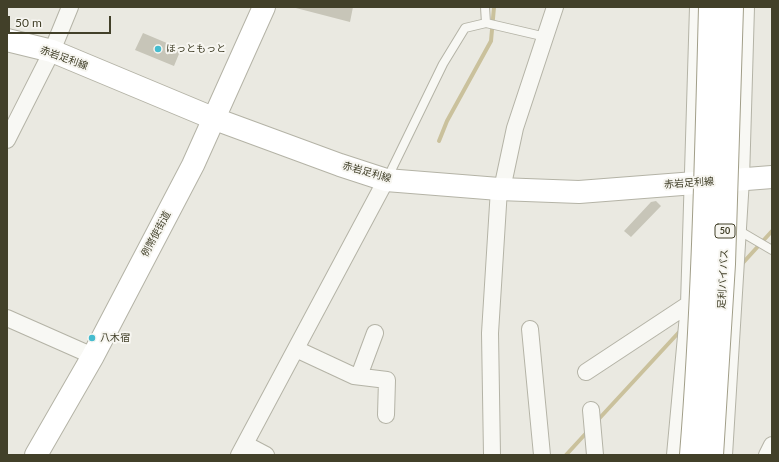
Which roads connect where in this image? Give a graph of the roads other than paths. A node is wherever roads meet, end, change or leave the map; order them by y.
1 (70, 7) edge
2 (264, 7) edge
3 (484, 7) edge
4 (555, 7) edge
5 (698, 7) edge
6 (710, 7) edge
7 (732, 7) edge
8 (746, 7) edge
9 (486, 23) junction
10 (546, 37) junction
11 (7, 40) edge
12 (52, 51) junction
13 (215, 119) junction
14 (7, 140) edge
15 (772, 177) edge
16 (741, 179) junction
17 (386, 180) junction
18 (692, 182) junction
19 (501, 189) junction
20 (738, 230) junction
21 (772, 250) edge
22 (689, 304) junction
23 (7, 318) edge
24 (530, 329) dead end
25 (375, 333) dead end
26 (296, 349) junction
27 (93, 356) junction
28 (586, 372) dead end
29 (359, 376) junction
30 (591, 410) dead end
31 (386, 415) dead end
32 (772, 445) edge
33 (242, 449) edge
34 (36, 455) edge
35 (266, 455) edge
36 (492, 455) edge
37 (542, 455) edge
38 (595, 455) edge
39 (675, 455) edge
40 (691, 455) edge
41 (712, 455) edge
42 (724, 455) edge
43 (767, 455) edge

1 - 12 street
2 - 13 main road, 例幣使街道
3 - 9 lane
4 - 10 street
5 - 18 street
6 - 40 main road, 足利バイパス / 50, bridge
7 - 41 main road, 足利バイパス / 50, bridge
8 - 16 street
9 - 10 lane
9 - 17 lane
10 - 19 street
11 - 12 main road, 赤岩足利線
12 - 13 main road, 赤岩足利線
12 - 14 street
13 - 17 main road, 赤岩足利線
13 - 27 main road, 例幣使街道
15 - 16 main road, 赤岩足利線
16 - 18 main road, 赤岩足利線
16 - 20 street
17 - 19 main road, 赤岩足利線
17 - 26 street
18 - 19 main road, 赤岩足利線
18 - 22 street
19 - 36 street
20 - 21 lane
20 - 42 street
22 - 28 street
22 - 39 street
23 - 27 street
24 - 37 street
25 - 29 street
26 - 29 street
26 - 33 street
27 - 34 main road, 例幣使街道
29 - 31 street
30 - 38 street
32 - 43 street
33 - 35 street

